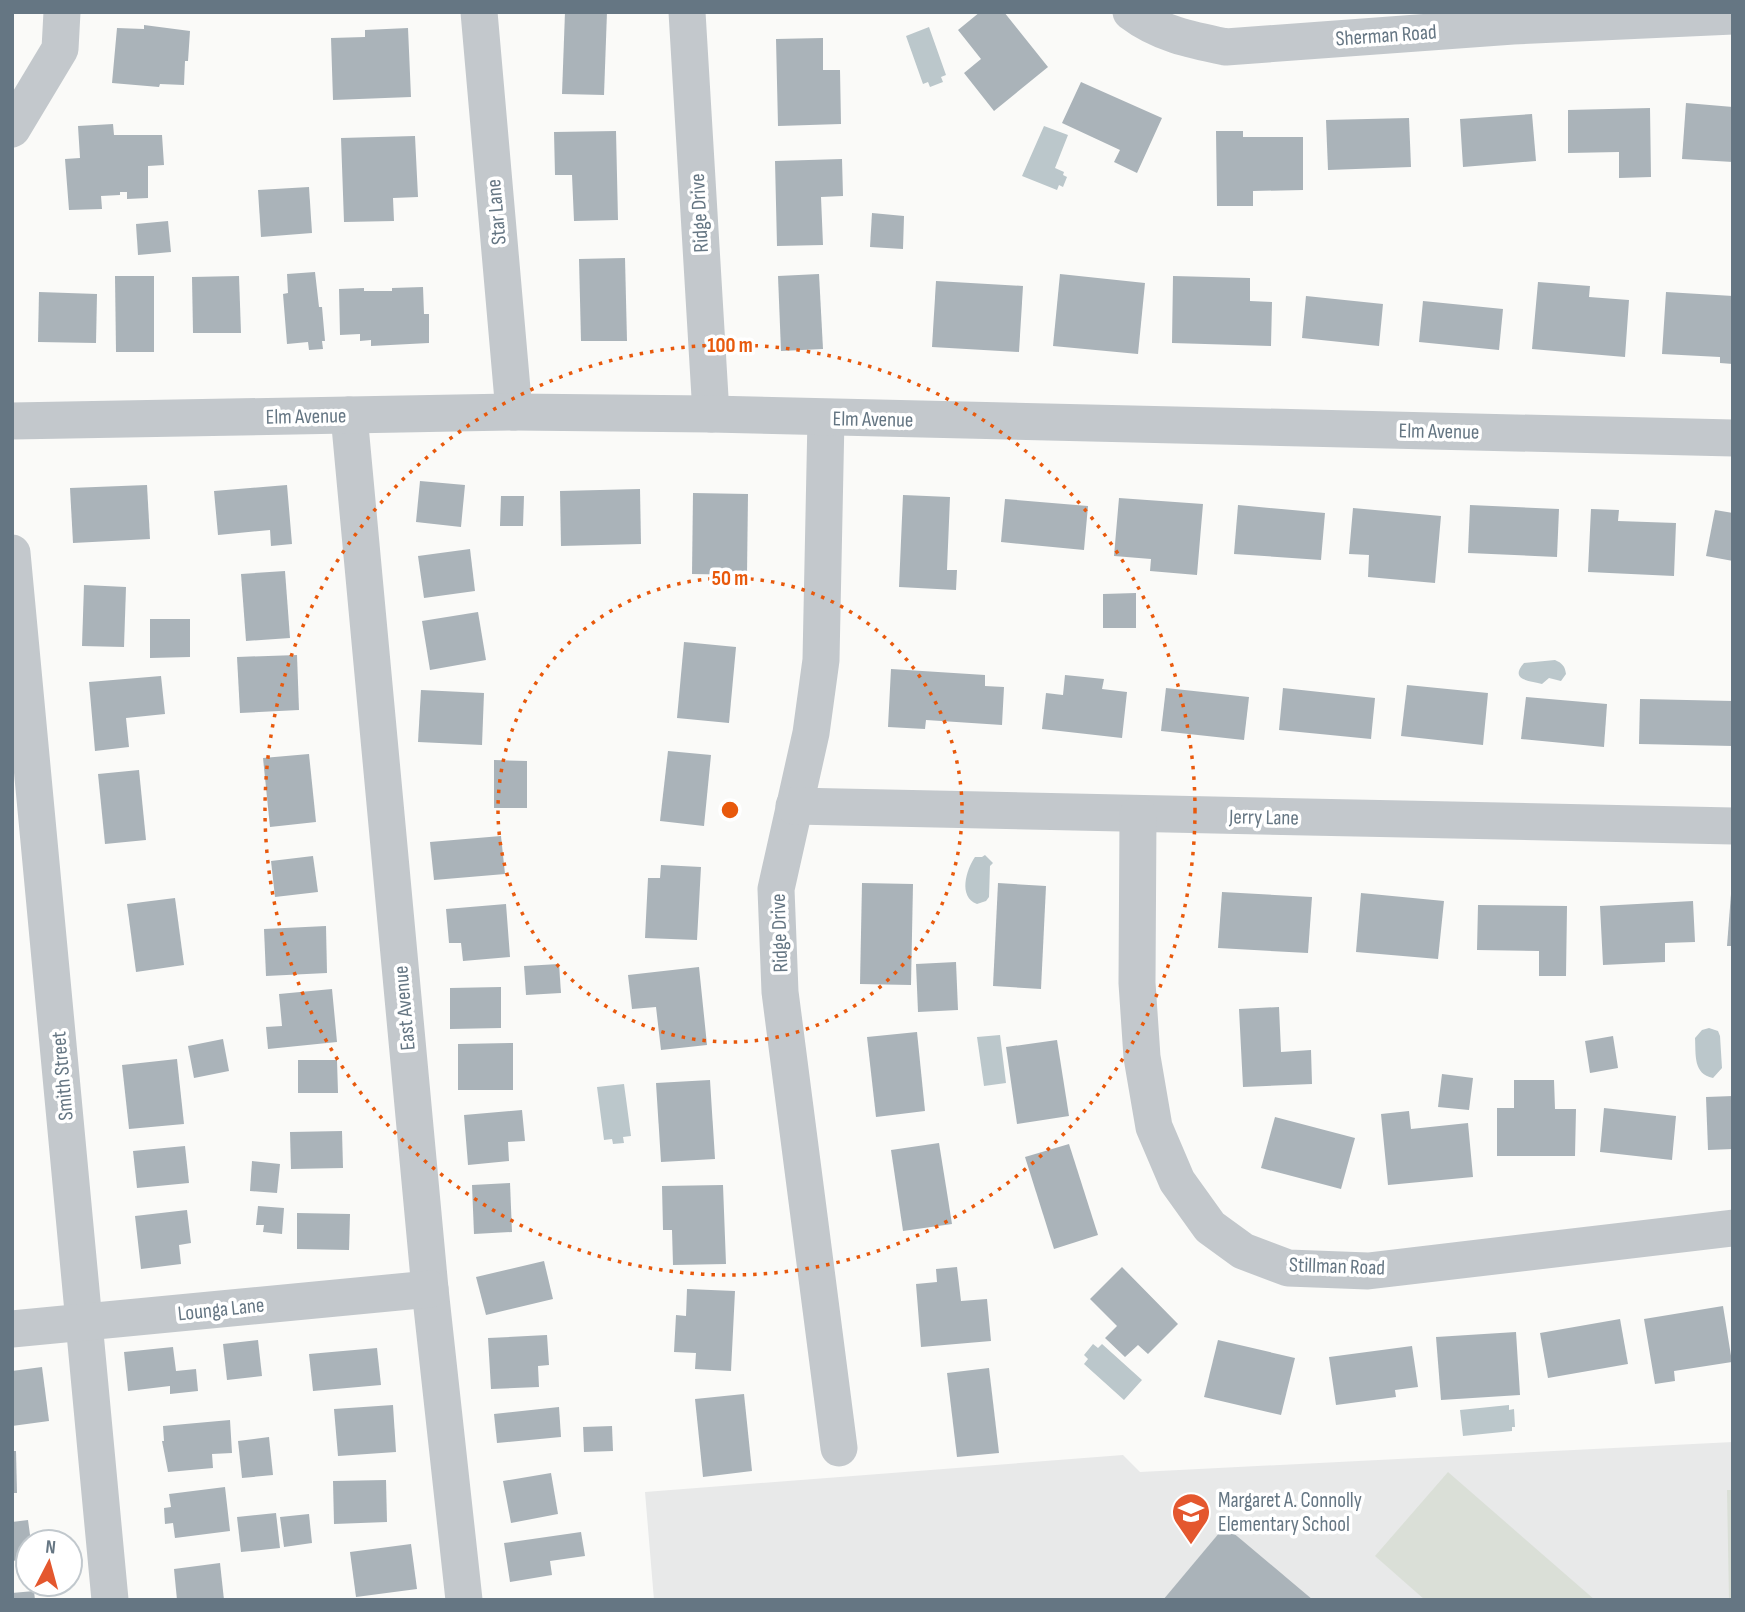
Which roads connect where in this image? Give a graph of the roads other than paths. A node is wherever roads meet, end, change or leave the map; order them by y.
1 (62, 12) edge
2 (479, 12) edge
3 (687, 12) edge
4 (1131, 12) edge
5 (1733, 16) edge
6 (12, 129) edge
7 (514, 412) junction
8 (711, 414) junction
9 (349, 415) junction
10 (826, 418) junction
11 (12, 421) edge
12 (1733, 438) edge
13 (12, 552) edge
14 (794, 806) junction
15 (1138, 815) junction
16 (1733, 826) edge
17 (1733, 1228) edge
18 (430, 1289) junction
19 (85, 1322) junction
20 (12, 1329) edge
21 (839, 1448) dead end
22 (110, 1600) edge
23 (464, 1600) edge

1 - 6 street
2 - 7 street, Star Lane
3 - 8 street, Ridge Drive
4 - 5 street, Sherman Road
7 - 8 street, Elm Avenue
7 - 9 street, Elm Avenue
8 - 10 street, Elm Avenue
9 - 11 street, Elm Avenue
9 - 18 street, East Avenue
10 - 12 street, Elm Avenue
10 - 14 street, Ridge Drive
13 - 19 street, Smith Street
14 - 15 street, Jerry Lane
14 - 21 street, Ridge Drive
15 - 16 street, Jerry Lane
15 - 17 street, Stillman Road
18 - 19 street, Lounga Lane
18 - 23 street, East Avenue
19 - 20 street, Lounga Lane
19 - 22 street, Smith Street

